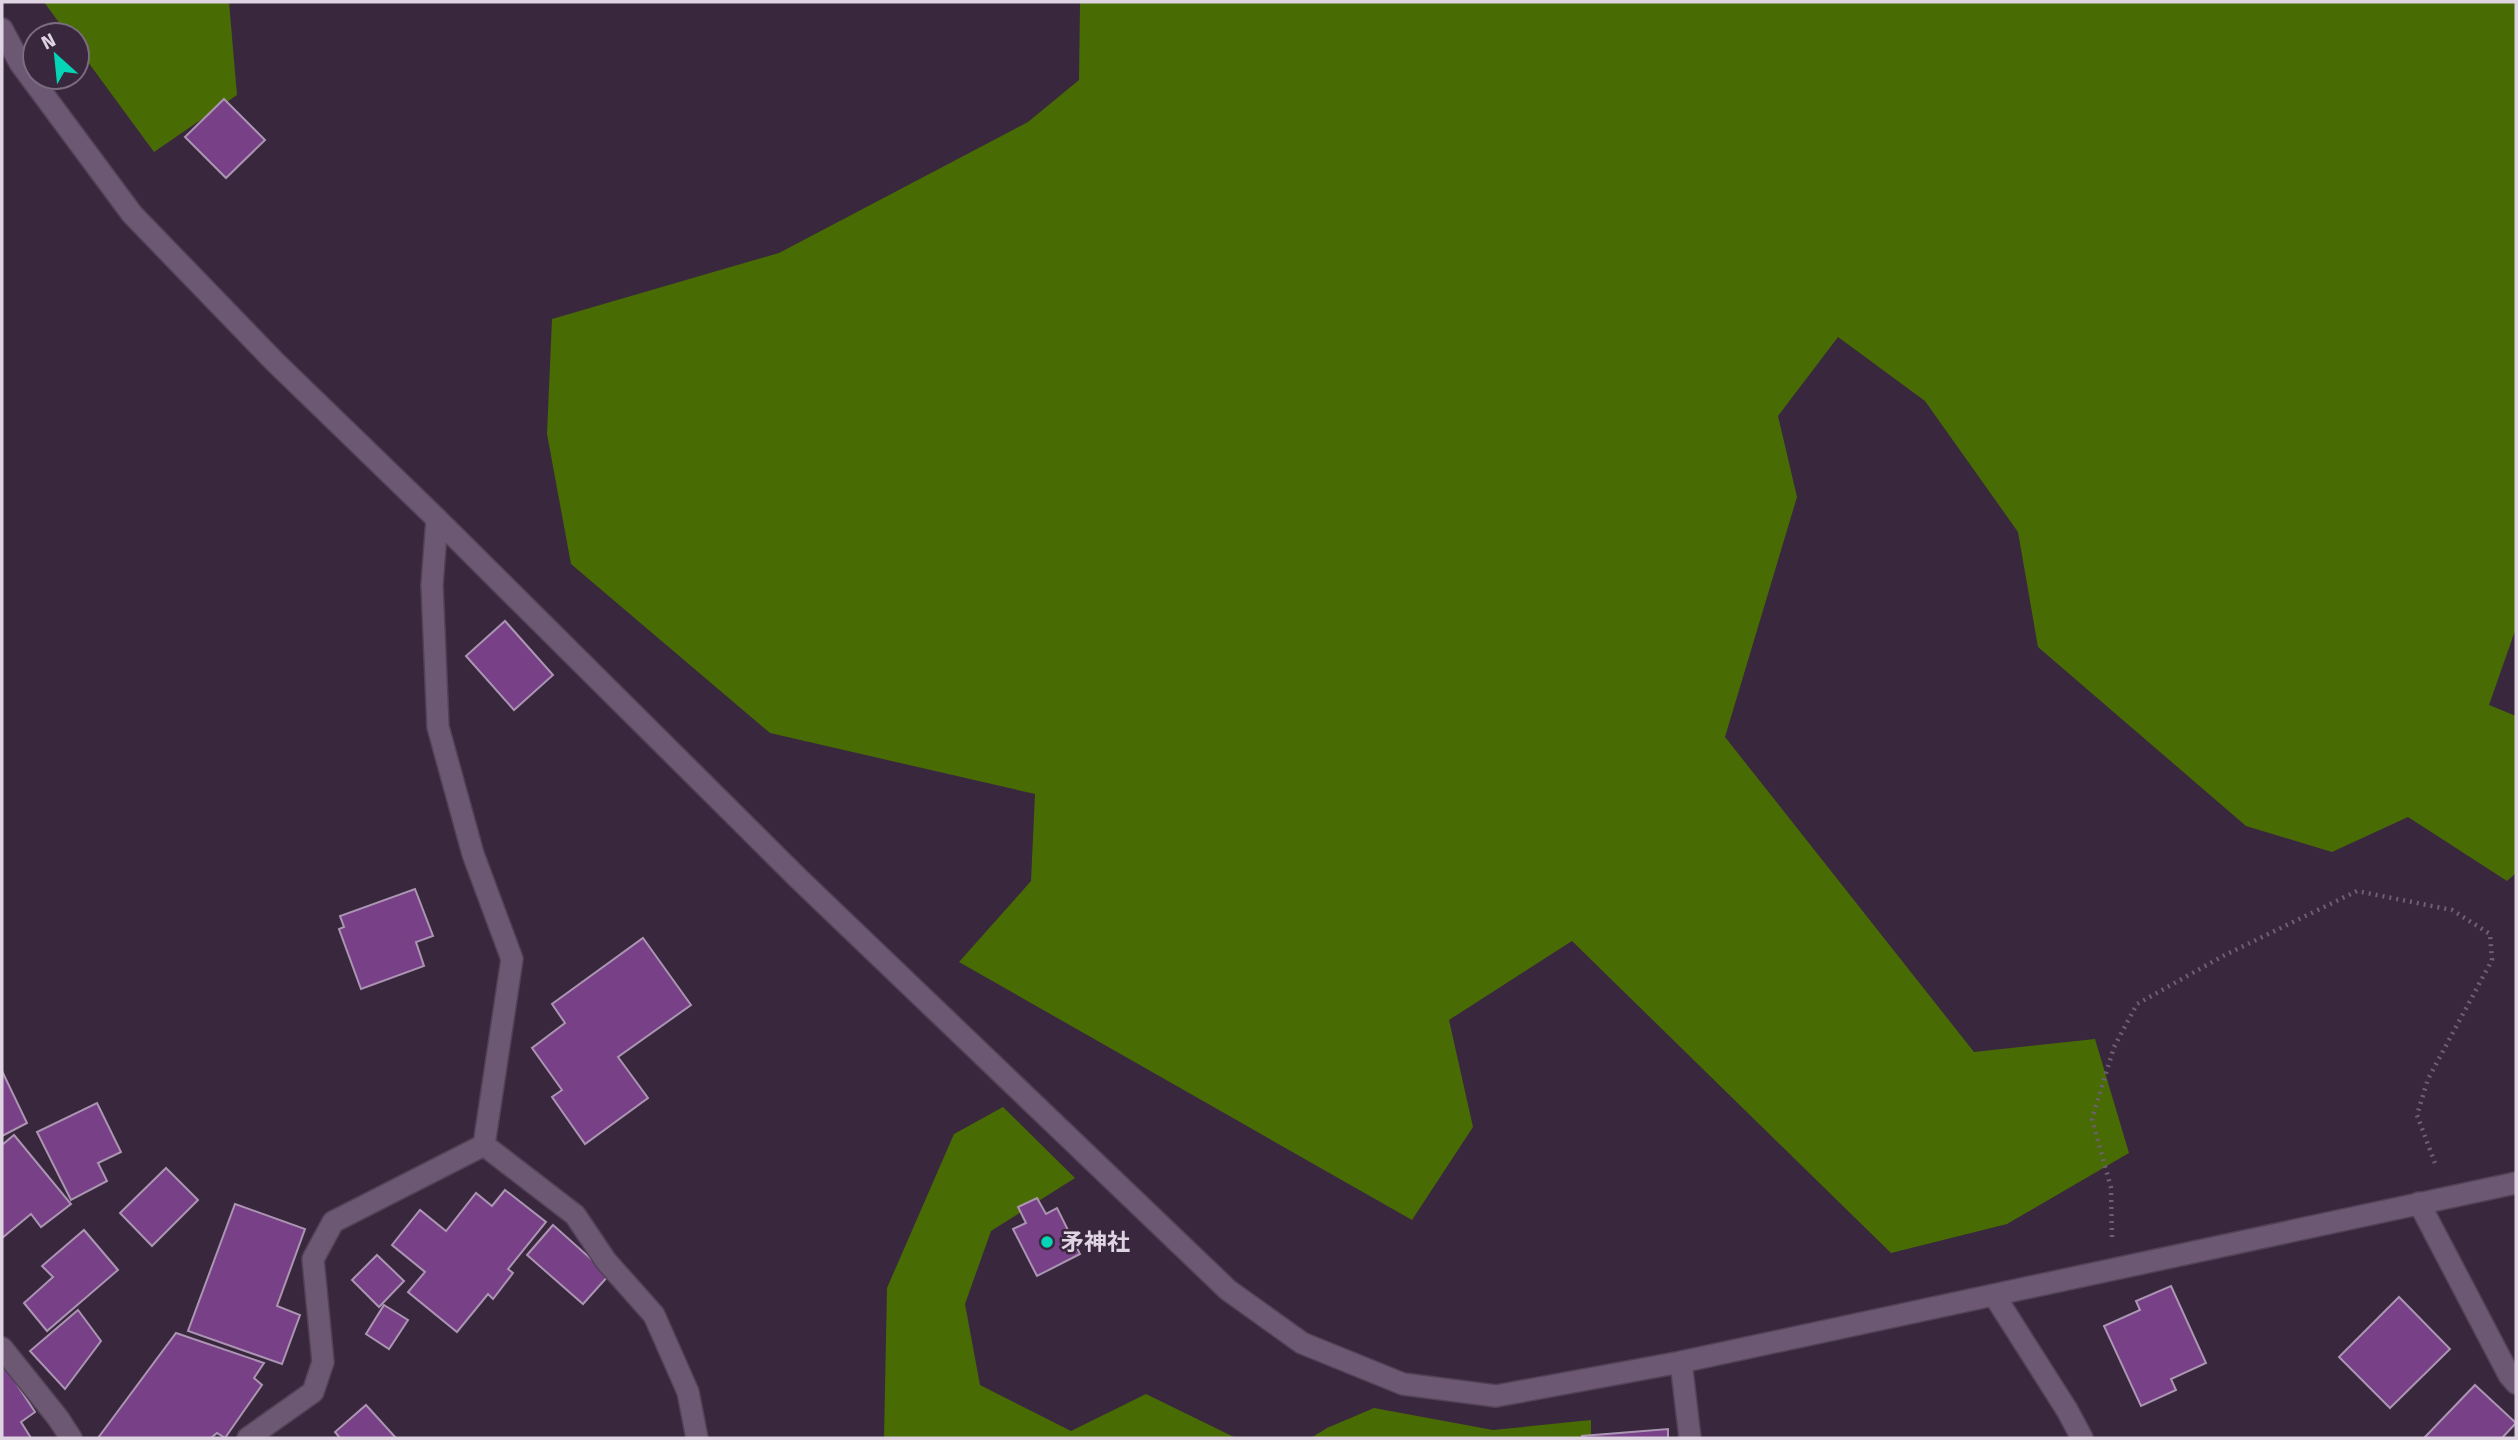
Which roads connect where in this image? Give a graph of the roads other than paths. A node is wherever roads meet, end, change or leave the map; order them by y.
1 (2, 29) edge
2 (437, 519) junction
3 (484, 1145) junction
4 (2516, 1183) edge
5 (2419, 1203) junction
6 (1994, 1295) junction
7 (2, 1348) edge
8 (1681, 1362) junction
9 (2516, 1382) edge
10 (71, 1438) edge
11 (248, 1438) edge
12 (697, 1438) edge
13 (1689, 1438) edge
14 (2082, 1438) edge

1 - 2 street
2 - 3 street
2 - 8 street
3 - 11 street
3 - 12 street
4 - 5 street
5 - 6 street
5 - 9 street
6 - 8 street
6 - 14 street
7 - 10 street
8 - 13 street

